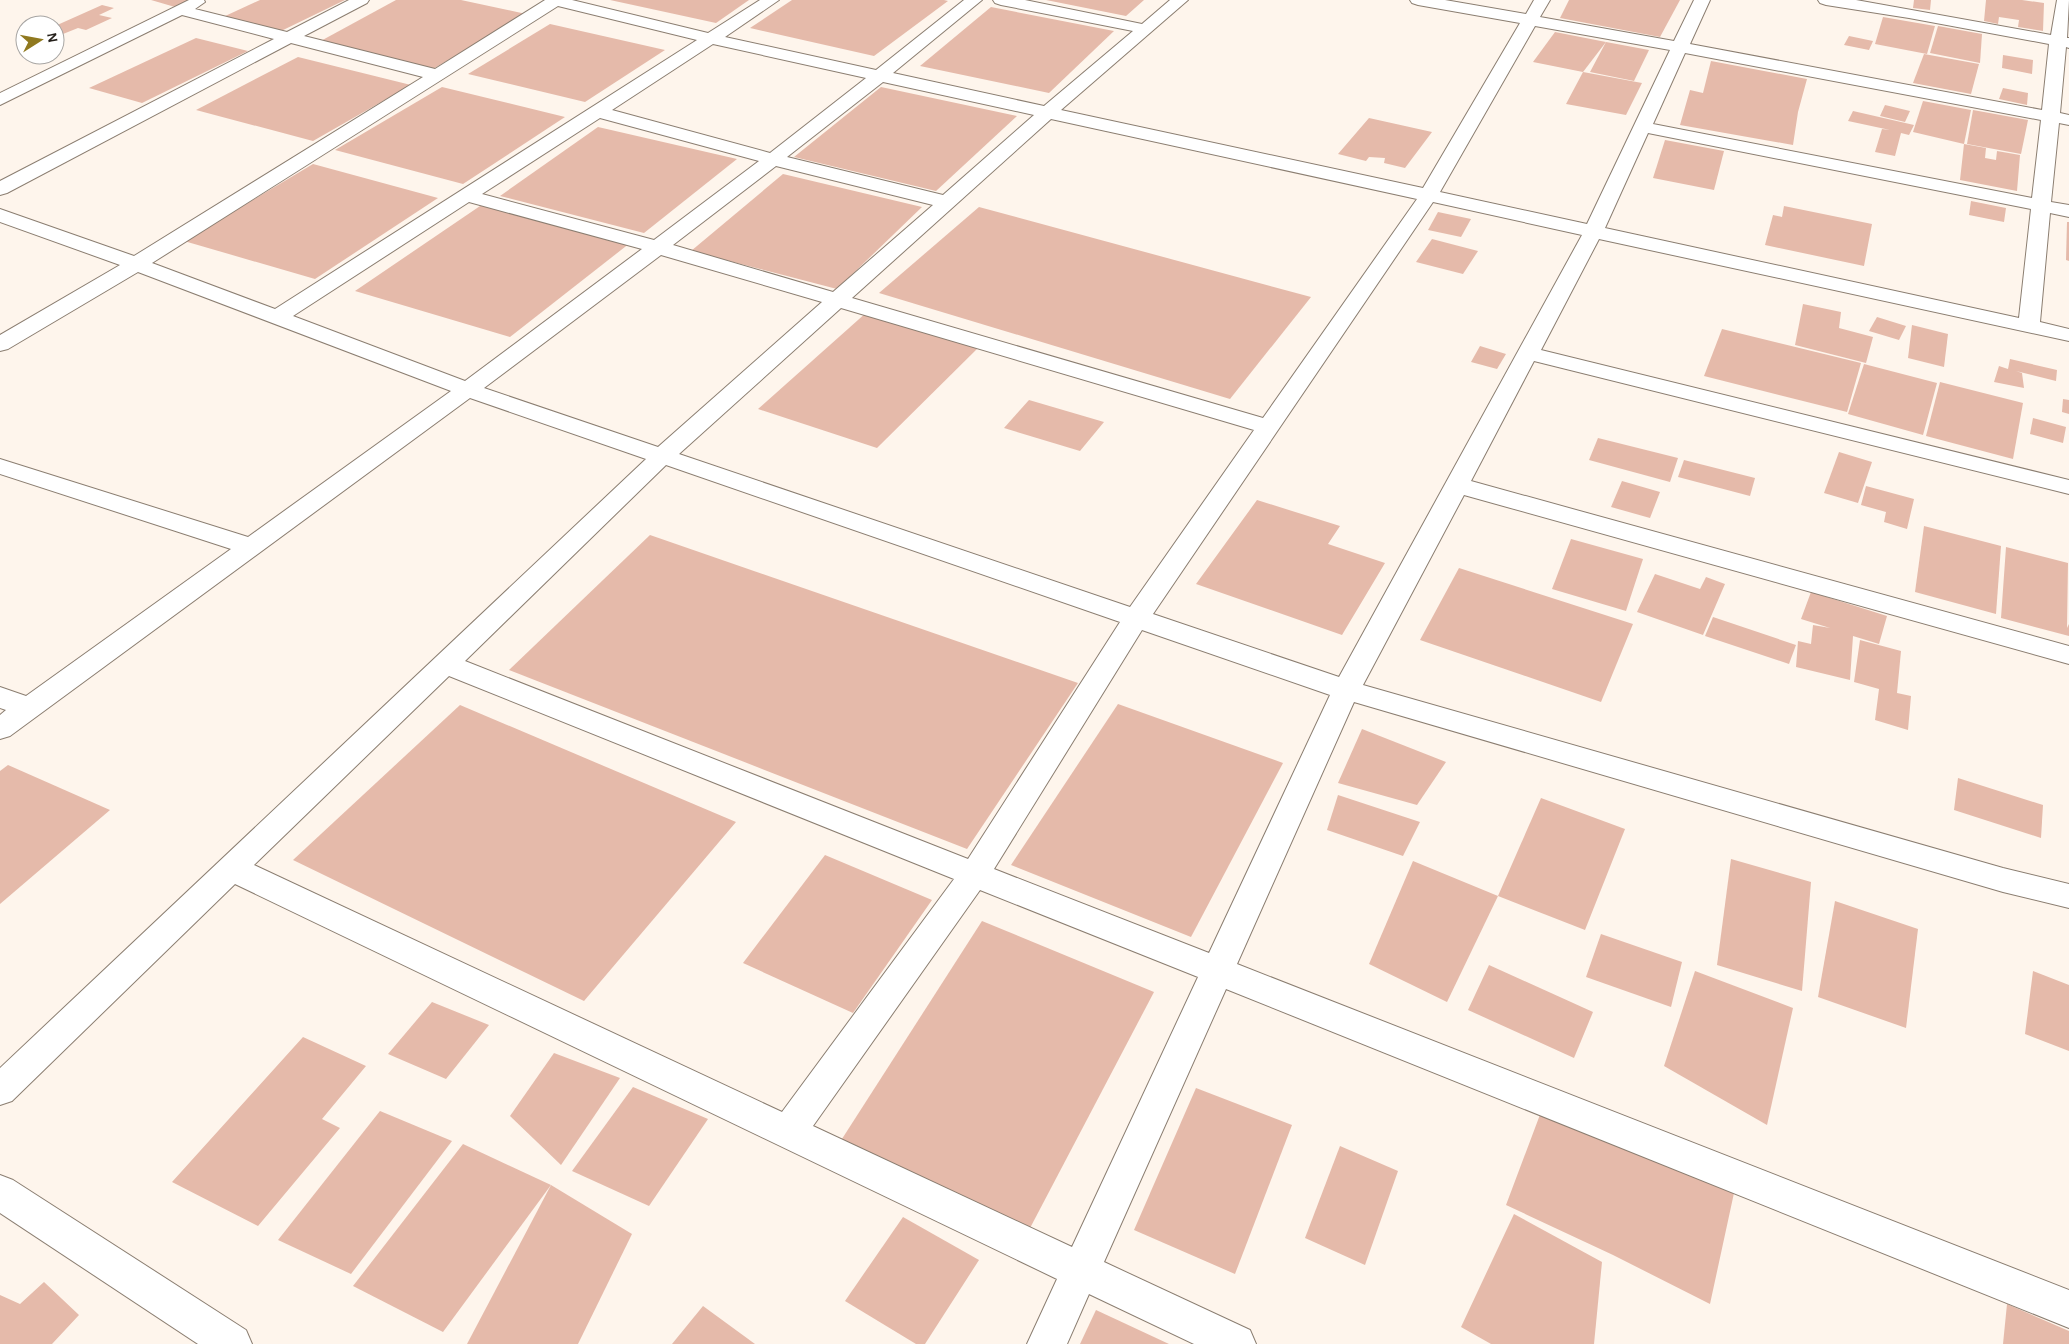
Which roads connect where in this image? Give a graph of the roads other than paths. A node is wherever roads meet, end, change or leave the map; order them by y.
1 (200, 0) edge
2 (361, 0) edge
3 (555, 0) edge
4 (772, 0) edge
5 (974, 0) edge
6 (1001, 0) edge
7 (1180, 0) edge
8 (1418, 0) edge
9 (1702, 0) edge
10 (1826, 0) edge
11 (2065, 0) edge
12 (180, 10) junction
13 (1536, 10) edge
14 (1145, 29) junction
15 (288, 39) junction
16 (711, 39) junction
17 (2063, 43) edge
18 (1680, 47) junction
19 (437, 74) junction
20 (880, 76) junction
21 (0, 100) edge
22 (599, 112) junction
23 (1047, 113) junction
24 (2050, 117) junction
25 (2069, 120) edge
26 (1643, 127) junction
27 (772, 159) junction
28 (0, 188) edge
29 (468, 196) junction
30 (1428, 196) junction
31 (946, 202) junction
32 (2041, 205) junction
33 (2069, 211) edge
34 (0, 215) edge
35 (1593, 232) junction
36 (656, 247) junction
37 (136, 264) junction
38 (836, 300) junction
39 (276, 318) junction
40 (2030, 326) junction
41 (2069, 335) edge
42 (0, 344) edge
43 (1528, 353) junction
44 (468, 390) junction
45 (1268, 427) junction
46 (662, 456) junction
47 (0, 466) edge
48 (1456, 485) junction
49 (2069, 486) edge
50 (251, 547) junction
51 (1136, 617) junction
52 (2069, 655) edge
53 (444, 664) junction
54 (1346, 690) junction
55 (0, 697) edge
56 (28, 708) junction
57 (0, 729) edge
58 (231, 868) junction
59 (974, 875) junction
60 (2069, 896) edge
61 (1217, 971) junction
62 (0, 1090) edge
63 (788, 1132) junction
64 (0, 1192) edge
65 (1081, 1270) junction
66 (2069, 1309) edge
67 (232, 1344) edge
68 (1047, 1344) edge
69 (1236, 1344) edge

1 - 12 street
2 - 15 street
3 - 16 street
3 - 19 street
4 - 16 street
5 - 20 street
6 - 14 street
7 - 14 street
8 - 13 street
9 - 18 street
10 - 17 street
11 - 17 street
12 - 15 street
12 - 21 street
13 - 18 street
13 - 30 street
14 - 23 street
15 - 19 street
15 - 28 street
16 - 20 street
16 - 22 street
17 - 24 street
18 - 24 street
18 - 26 street
19 - 37 street
20 - 23 street
20 - 27 street
22 - 27 street
22 - 29 street
23 - 30 street
23 - 31 street
24 - 25 street
24 - 32 street
26 - 32 street
26 - 35 street
27 - 31 street
27 - 36 street
29 - 36 street
29 - 39 street
30 - 35 street
30 - 45 street
31 - 38 street
32 - 33 street
32 - 40 street
34 - 37 street
35 - 40 street
35 - 43 street
36 - 38 street
36 - 44 street
37 - 39 street
37 - 42 street
38 - 45 street
38 - 46 street
39 - 44 street
40 - 41 street
43 - 48 street
43 - 49 street
44 - 46 street
44 - 50 street
45 - 51 street
46 - 51 street
46 - 53 street
47 - 50 street
48 - 52 street
48 - 54 street
50 - 56 street
51 - 54 street
51 - 59 street
53 - 58 street
53 - 59 street
54 - 60 street
54 - 61 street
55 - 56 street
56 - 57 street
58 - 62 street
58 - 63 street
59 - 61 street
59 - 63 street
61 - 65 street
61 - 66 street
63 - 65 street
64 - 67 street
65 - 68 street
65 - 69 street

